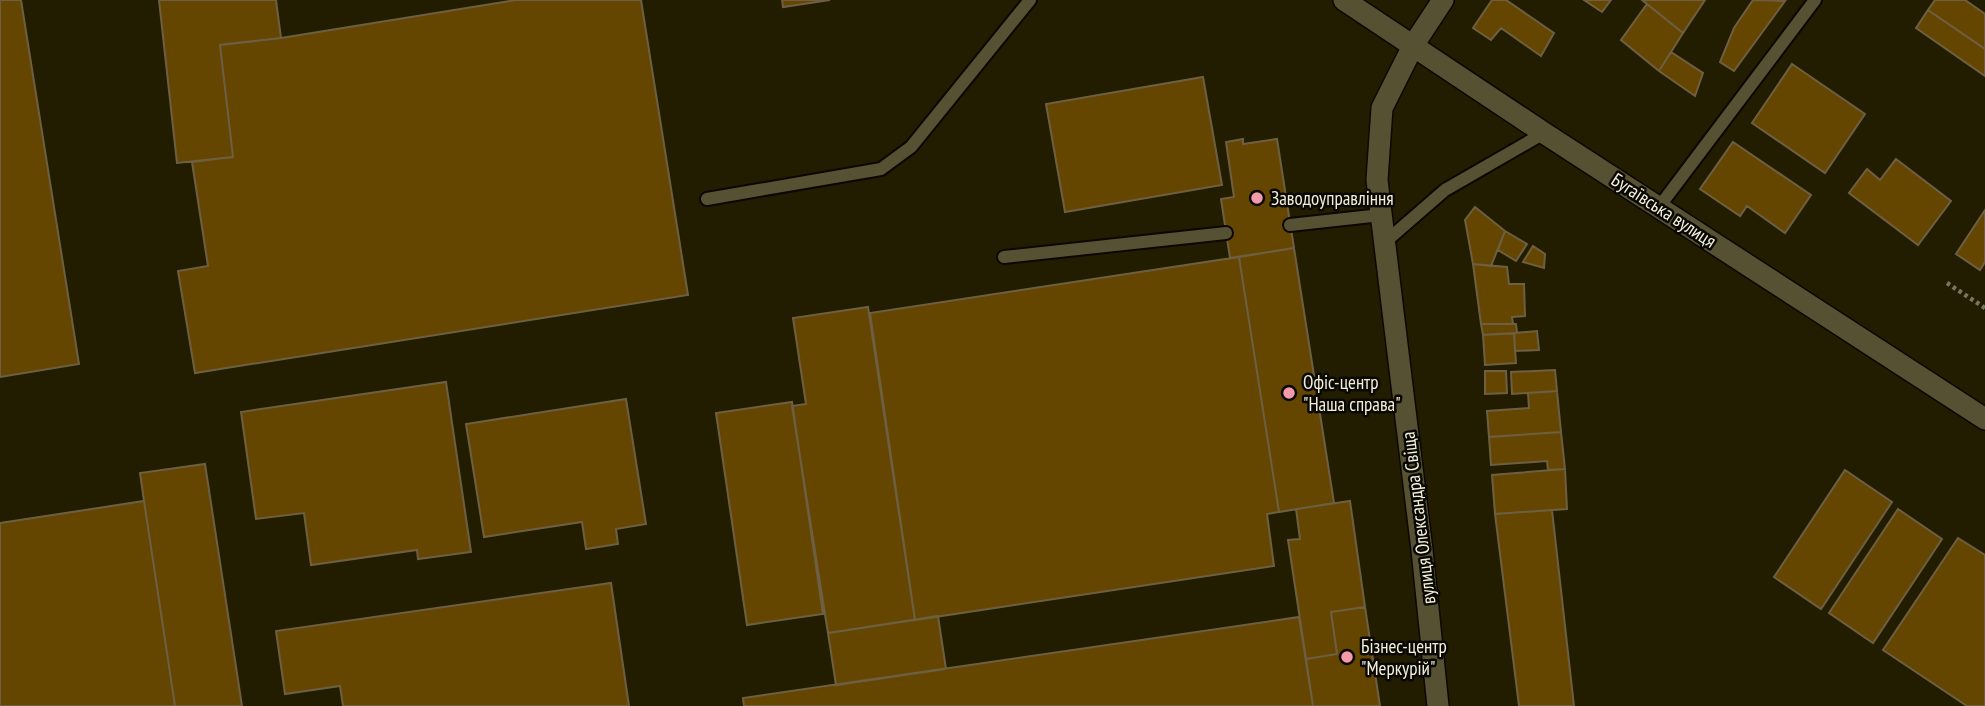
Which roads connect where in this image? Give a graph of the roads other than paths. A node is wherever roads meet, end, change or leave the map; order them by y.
1 (1030, 0) edge
2 (1344, 0) edge
3 (1443, 0) edge
4 (1815, 0) edge
5 (1413, 44) junction
6 (1544, 133) junction
7 (707, 199) dead end
8 (1659, 207) junction
9 (1381, 215) junction
10 (1290, 225) dead end
11 (1226, 233) dead end
12 (1384, 243) junction
13 (1004, 257) dead end
14 (1985, 419) edge
15 (1438, 706) edge

1 - 7 lane
2 - 5 main road, Бугаївська вулиця
3 - 5 main road, вулиця Олександра Свіща
4 - 8 lane
5 - 6 main road, Бугаївська вулиця
5 - 9 main road, вулиця Олександра Свіща
6 - 8 main road, Бугаївська вулиця
6 - 12 lane
8 - 14 main road, Бугаївська вулиця
9 - 10 lane
9 - 12 main road, вулиця Олександра Свіща
11 - 13 lane
12 - 15 main road, вулиця Олександра Свіща

